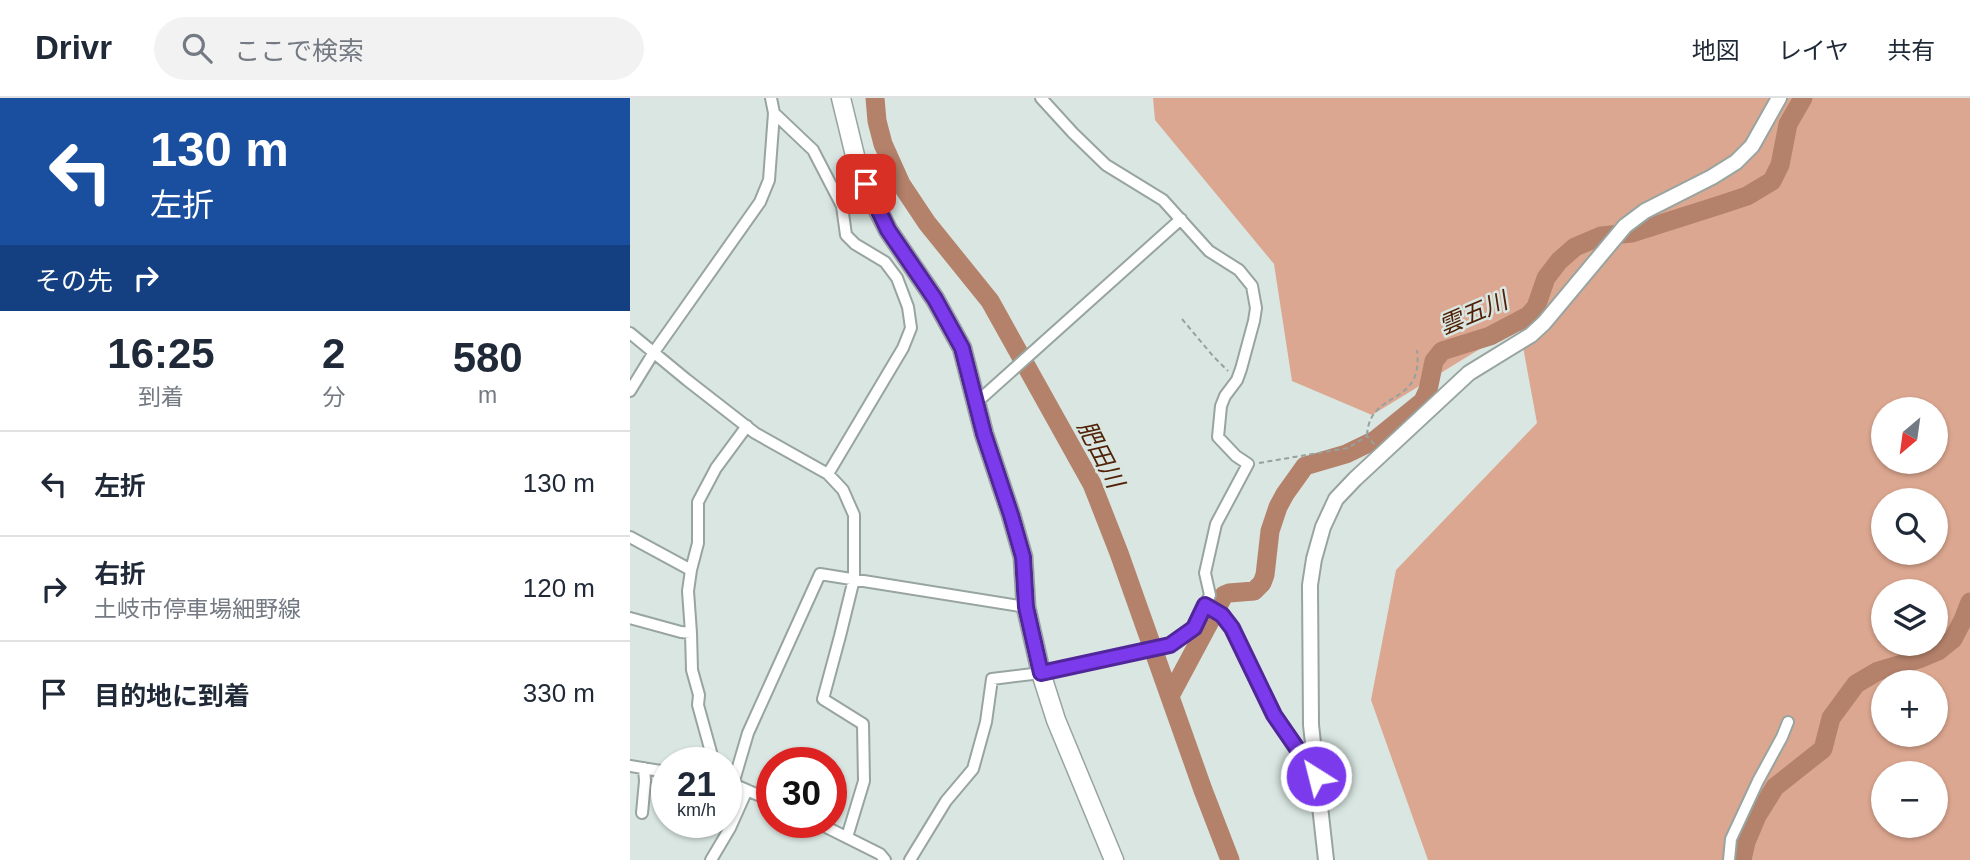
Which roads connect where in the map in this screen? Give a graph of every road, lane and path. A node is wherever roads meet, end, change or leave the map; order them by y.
1 (771, 98) edge
2 (841, 98) edge
3 (1041, 98) edge
4 (1779, 98) edge
5 (774, 113) junction
6 (1181, 219) junction
7 (1182, 319) dead end
8 (630, 333) edge
9 (1417, 350) dead end
10 (654, 352) junction
11 (1238, 378) junction
12 (630, 391) edge
13 (977, 402) junction
14 (747, 426) junction
15 (1367, 436) junction
16 (1383, 453) junction
17 (1248, 464) junction
18 (828, 474) junction
19 (630, 537) edge
20 (691, 570) junction
21 (854, 579) junction
22 (1207, 606) junction
23 (1026, 607) junction
24 (630, 618) edge
25 (691, 633) junction
26 (1041, 673) junction
27 (1788, 722) dead end
28 (710, 747) edge
29 (742, 750) edge
30 (630, 766) edge
31 (644, 768) junction
32 (651, 769) edge
33 (1316, 776) junction
34 (742, 788) edge
35 (747, 790) junction
36 (756, 794) edge
37 (642, 813) dead end
38 (847, 837) joint
39 (711, 860) edge
40 (885, 860) edge
41 (910, 860) edge
42 (1114, 860) edge
43 (1326, 860) edge
44 (1729, 860) edge

1 - 5 street
2 - 13 main road
3 - 6 street
4 - 16 street
5 - 10 street
5 - 18 street
6 - 11 street
6 - 13 street
7 - 11 path
8 - 10 street
9 - 15 path
10 - 12 street
10 - 14 street
11 - 17 street
13 - 23 main road
14 - 18 street
14 - 20 street
15 - 16 path
15 - 17 path
16 - 33 street
17 - 22 street
18 - 21 street
19 - 20 street
20 - 25 street
21 - 23 street
21 - 29 street
21 - 38 street
22 - 26 street
22 - 33 street
23 - 26 main road
24 - 25 street
25 - 28 street
26 - 41 street
26 - 42 main road
27 - 44 street
30 - 31 street
31 - 32 street
31 - 37 street
33 - 43 street
34 - 35 street
35 - 36 street
35 - 39 street
38 - 40 street

